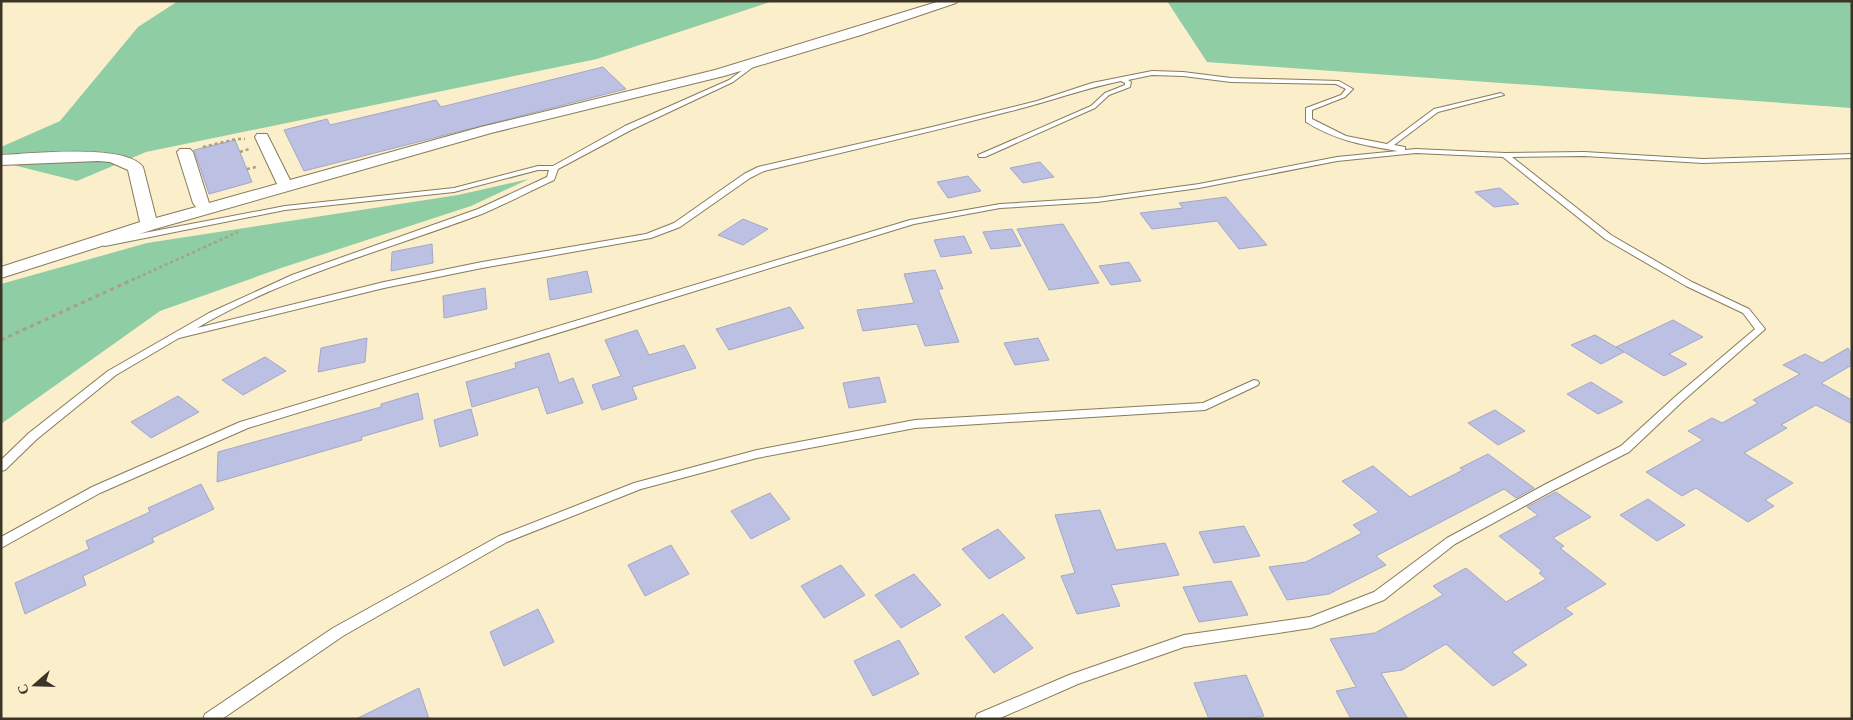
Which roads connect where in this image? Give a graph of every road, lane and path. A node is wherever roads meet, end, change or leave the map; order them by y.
1 (952, 1) edge
2 (759, 60) junction
3 (1121, 79) junction
4 (633, 90) dead end
5 (1501, 95) dead end
6 (262, 137) joint
7 (1389, 146) junction
8 (1416, 151) junction
9 (185, 152) joint
10 (1505, 155) junction
11 (982, 156) dead end
12 (1852, 156) edge
13 (1, 160) edge
14 (554, 168) junction
15 (283, 181) junction
16 (201, 203) junction
17 (148, 225) junction
18 (245, 229) dead end
19 (85, 247) junction
20 (1, 273) edge
21 (176, 336) junction
22 (1, 340) edge
23 (1254, 383) dead end
24 (1, 467) edge
25 (1, 543) edge
26 (210, 719) edge
27 (982, 719) edge

1 - 2 street
2 - 14 lane
2 - 17 street
3 - 7 lane
3 - 11 lane
3 - 21 lane
4 - 15 street
5 - 7 lane
6 - 9 path
6 - 15 street
7 - 8 lane
8 - 10 lane
8 - 25 lane
9 - 16 street
10 - 12 lane
10 - 27 lane
13 - 17 street
14 - 19 lane
14 - 21 lane
15 - 16 street
16 - 17 street
17 - 19 street
18 - 22 path
19 - 20 street
21 - 24 lane
23 - 26 lane

